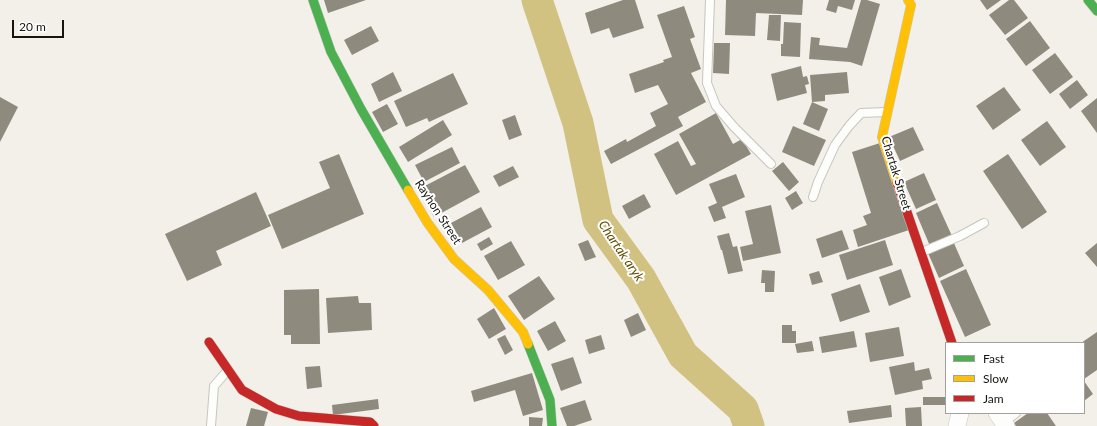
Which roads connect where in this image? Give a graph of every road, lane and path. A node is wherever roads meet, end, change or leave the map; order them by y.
1 (313, 0) edge
2 (710, 0) edge
3 (908, 0) edge
4 (1088, 0) edge
5 (1097, 11) edge
6 (887, 112) junction
7 (771, 164) dead end
8 (813, 197) dead end
9 (984, 223) dead end
10 (921, 252) junction
11 (209, 342) dead end
12 (952, 342) edge
13 (228, 369) junction
14 (960, 414) edge
15 (211, 426) edge
16 (374, 426) edge
17 (552, 426) edge
18 (957, 426) edge

1 - 17 street, Rayhon Street
2 - 7 lane
3 - 6 street, Chartak Street
4 - 5 street
6 - 8 lane
6 - 10 street, Chartak Street
9 - 10 lane
10 - 12 street, Chartak Street
11 - 13 street
13 - 15 lane
13 - 16 street
14 - 18 street

